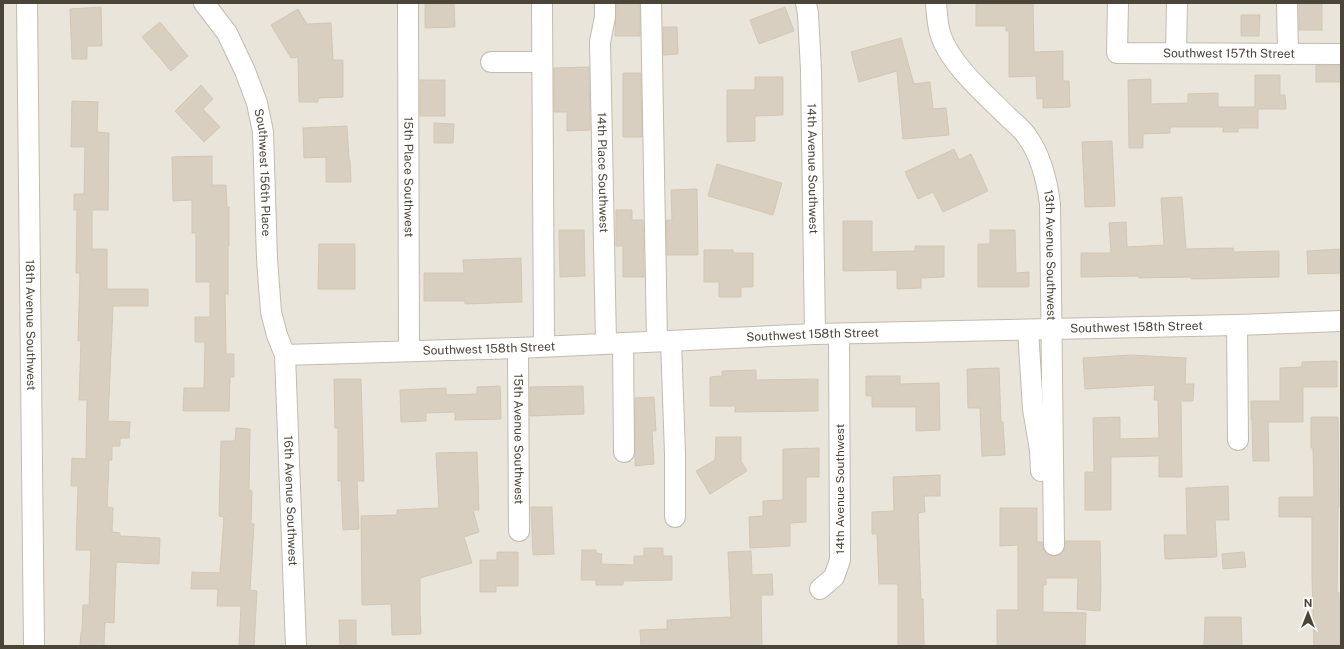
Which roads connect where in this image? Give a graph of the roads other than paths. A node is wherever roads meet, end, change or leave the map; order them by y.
1 (27, 3) edge
2 (204, 3) edge
3 (408, 3) edge
4 (542, 3) edge
5 (605, 3) edge
6 (651, 3) edge
7 (806, 3) edge
8 (936, 3) edge
9 (1118, 3) edge
10 (1177, 3) edge
11 (1288, 3) edge
12 (1176, 54) junction
13 (1288, 54) junction
14 (1341, 54) edge
15 (491, 62) dead end
16 (542, 62) junction
17 (1341, 321) edge
18 (1237, 326) junction
19 (1028, 330) junction
20 (1052, 330) junction
21 (815, 334) junction
22 (839, 334) junction
23 (664, 341) junction
24 (614, 343) junction
25 (544, 346) junction
26 (518, 348) junction
27 (410, 350) junction
28 (285, 355) junction
29 (1238, 440) dead end
30 (624, 452) dead end
31 (675, 517) dead end
32 (519, 531) dead end
33 (820, 590) dead end
34 (34, 646) edge
35 (296, 646) edge

1 - 34 street, 18th Avenue Southwest
2 - 28 street, Southwest 156th Place
3 - 27 street, 15th Place Southwest
4 - 16 street
5 - 24 street, 14th Place Southwest
6 - 23 street
7 - 21 street, 14th Avenue Southwest
8 - 20 street, 13th Avenue Southwest
9 - 12 street, Southwest 157th Street
10 - 12 street
11 - 13 street
12 - 13 street, Southwest 157th Street
13 - 14 street, Southwest 157th Street
15 - 16 street
16 - 25 street
17 - 18 street, Southwest 158th Street
18 - 20 street, Southwest 158th Street
18 - 29 street
19 - 20 street, Southwest 158th Street
19 - 20 street, 13th Avenue Southwest
19 - 22 street, Southwest 158th Street
21 - 22 street, Southwest 158th Street
21 - 23 street, Southwest 158th Street
22 - 33 street, 14th Avenue Southwest
23 - 24 street, Southwest 158th Street
23 - 31 street
24 - 25 street, Southwest 158th Street
24 - 30 street, 14th Place Southwest
25 - 26 street, Southwest 158th Street
26 - 27 street, Southwest 158th Street
26 - 32 street, 15th Avenue Southwest
27 - 28 street, Southwest 158th Street
28 - 35 street, 16th Avenue Southwest

